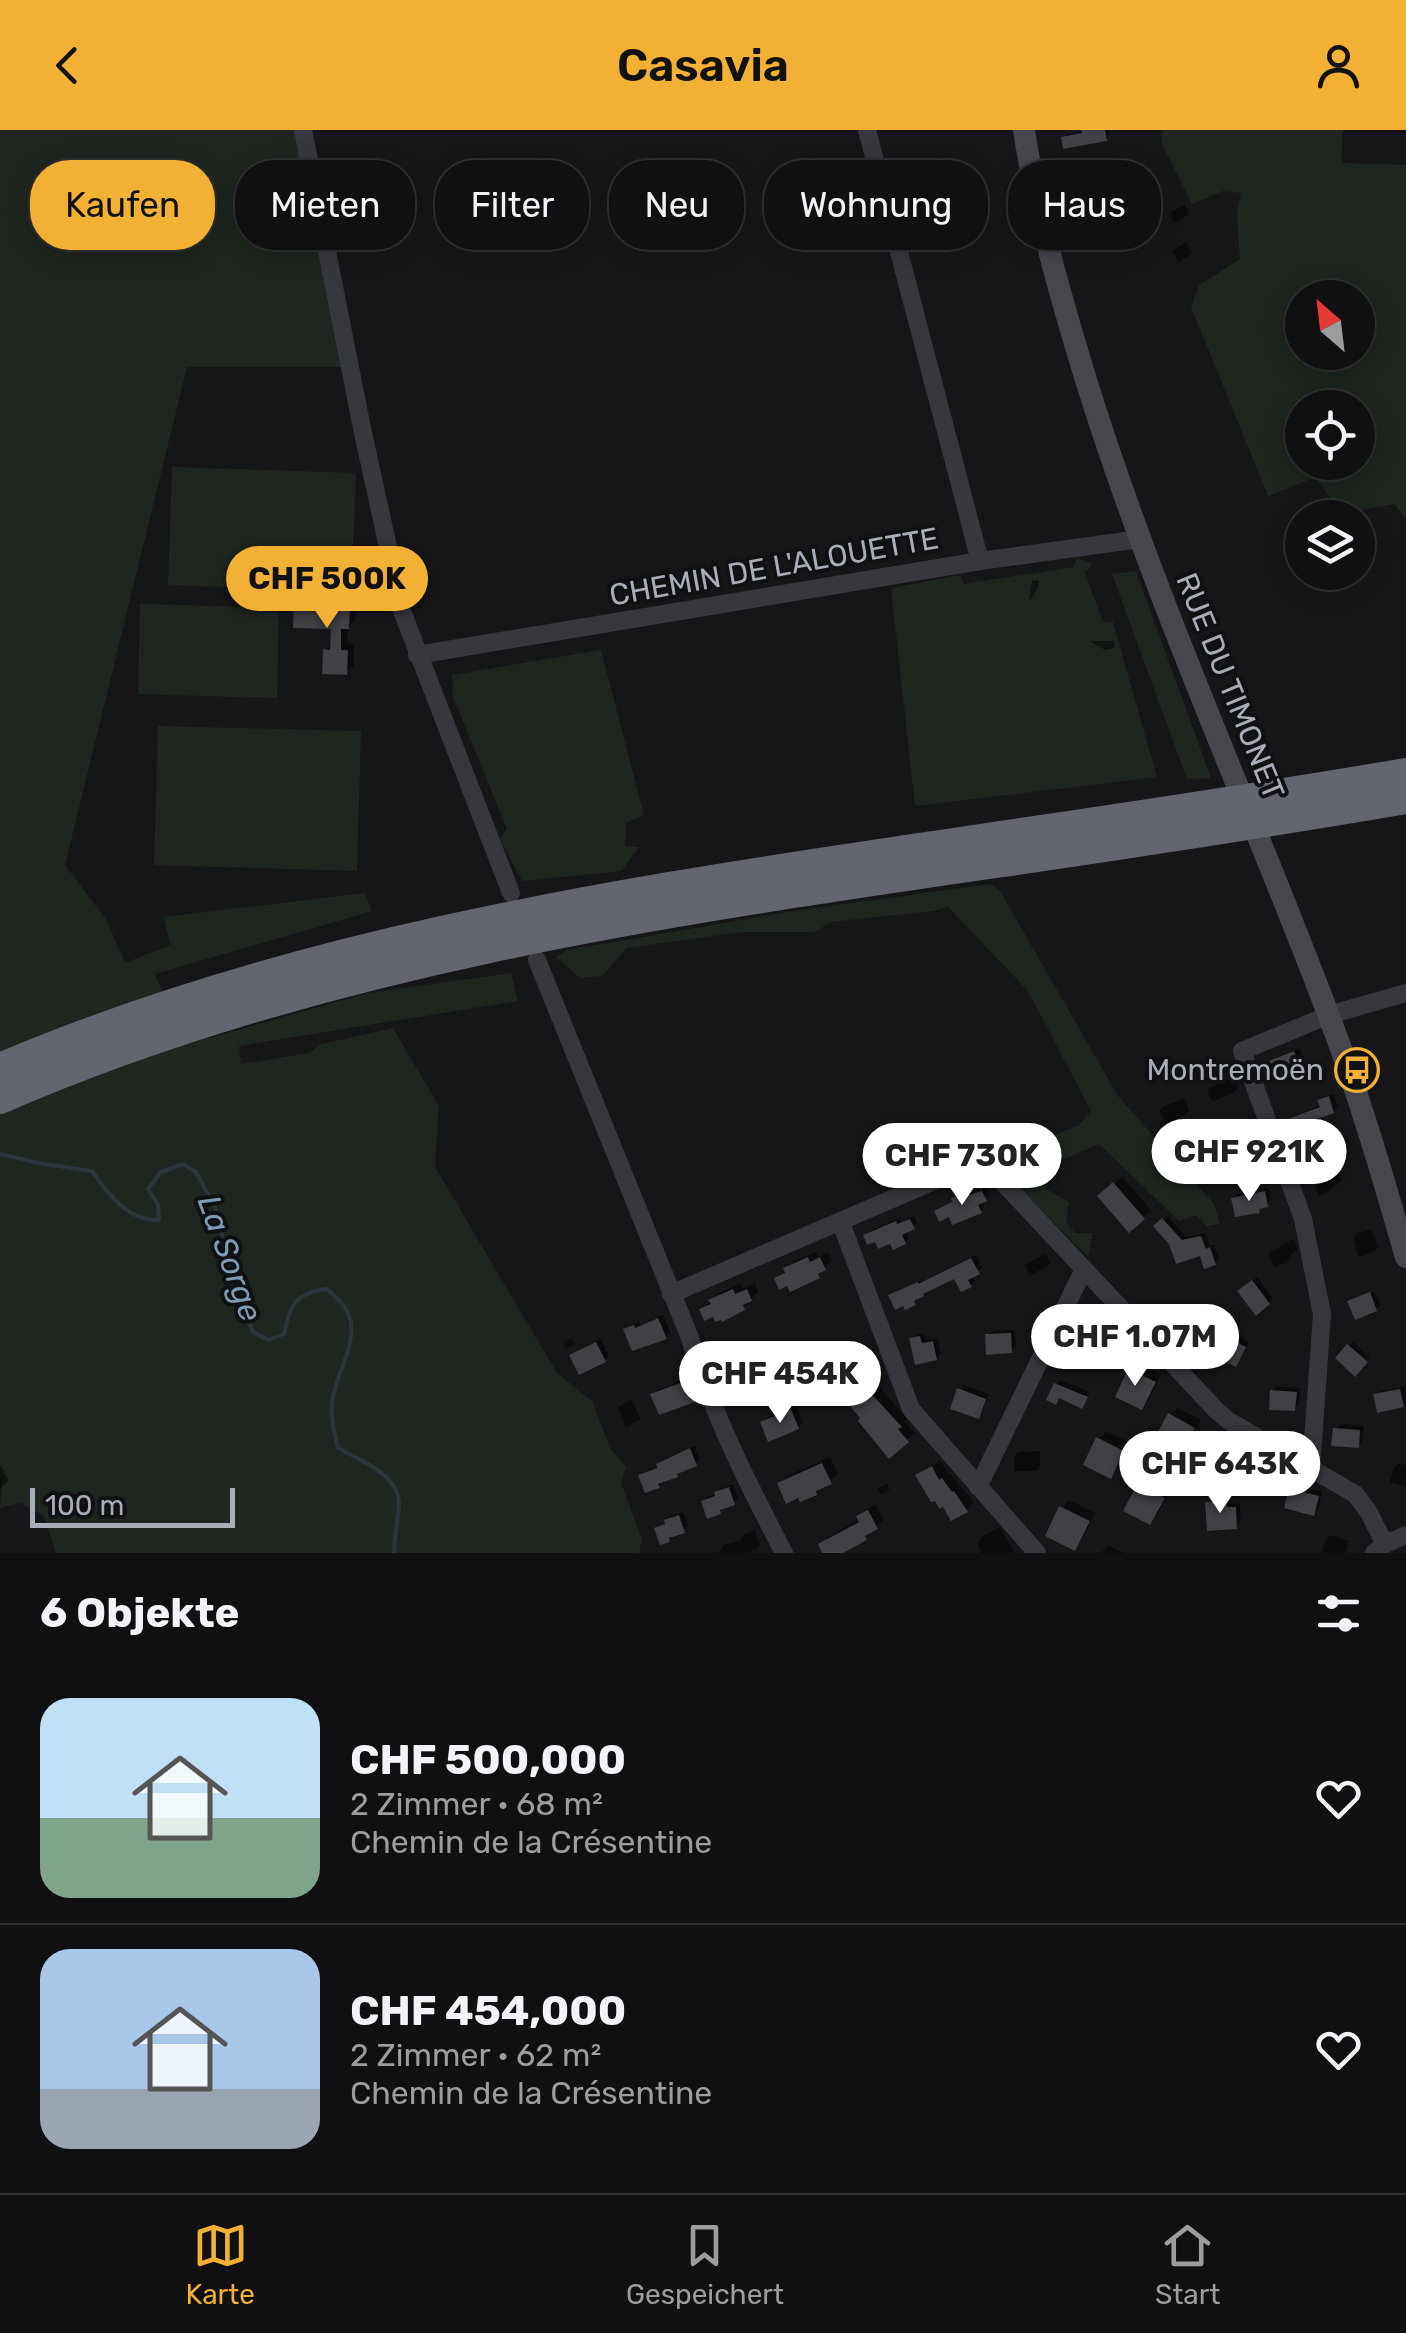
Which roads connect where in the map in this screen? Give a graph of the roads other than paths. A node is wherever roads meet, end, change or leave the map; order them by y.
1 (304, 130) edge
2 (867, 130) edge
3 (1024, 130) edge
4 (1140, 539) junction
5 (980, 561) junction
6 (417, 655) junction
7 (1406, 773) edge
8 (1406, 799) edge
9 (1283, 807) junction
10 (1215, 818) junction
11 (511, 893) dead end
12 (538, 960) dead end
13 (1406, 993) edge
14 (1329, 1015) junction
15 (0, 1068) edge
16 (0, 1098) edge
17 (841, 1223) junction
18 (1406, 1256) edge
19 (1084, 1270) junction
20 (672, 1294) junction
21 (1311, 1469) junction
22 (978, 1486) junction
23 (1406, 1535) edge
24 (1379, 1549) edge
25 (784, 1553) edge
26 (1037, 1553) edge

1 - 6 street
2 - 5 street
3 - 4 main road, RUE DU TIMONET
4 - 5 street, CHEMIN DE L'ALOUETTE
4 - 14 main road, RUE DU TIMONET
5 - 6 street, CHEMIN DE L'ALOUETTE
6 - 11 street
7 - 9 highway
8 - 9 highway
9 - 10 highway
10 - 15 highway
10 - 16 highway
12 - 20 street
13 - 14 street
14 - 18 main road, RUE DU TIMONET
14 - 21 street
17 - 19 street
17 - 20 street
17 - 22 street
19 - 21 street
19 - 22 street
20 - 25 street
21 - 24 street
22 - 26 street
23 - 24 street

